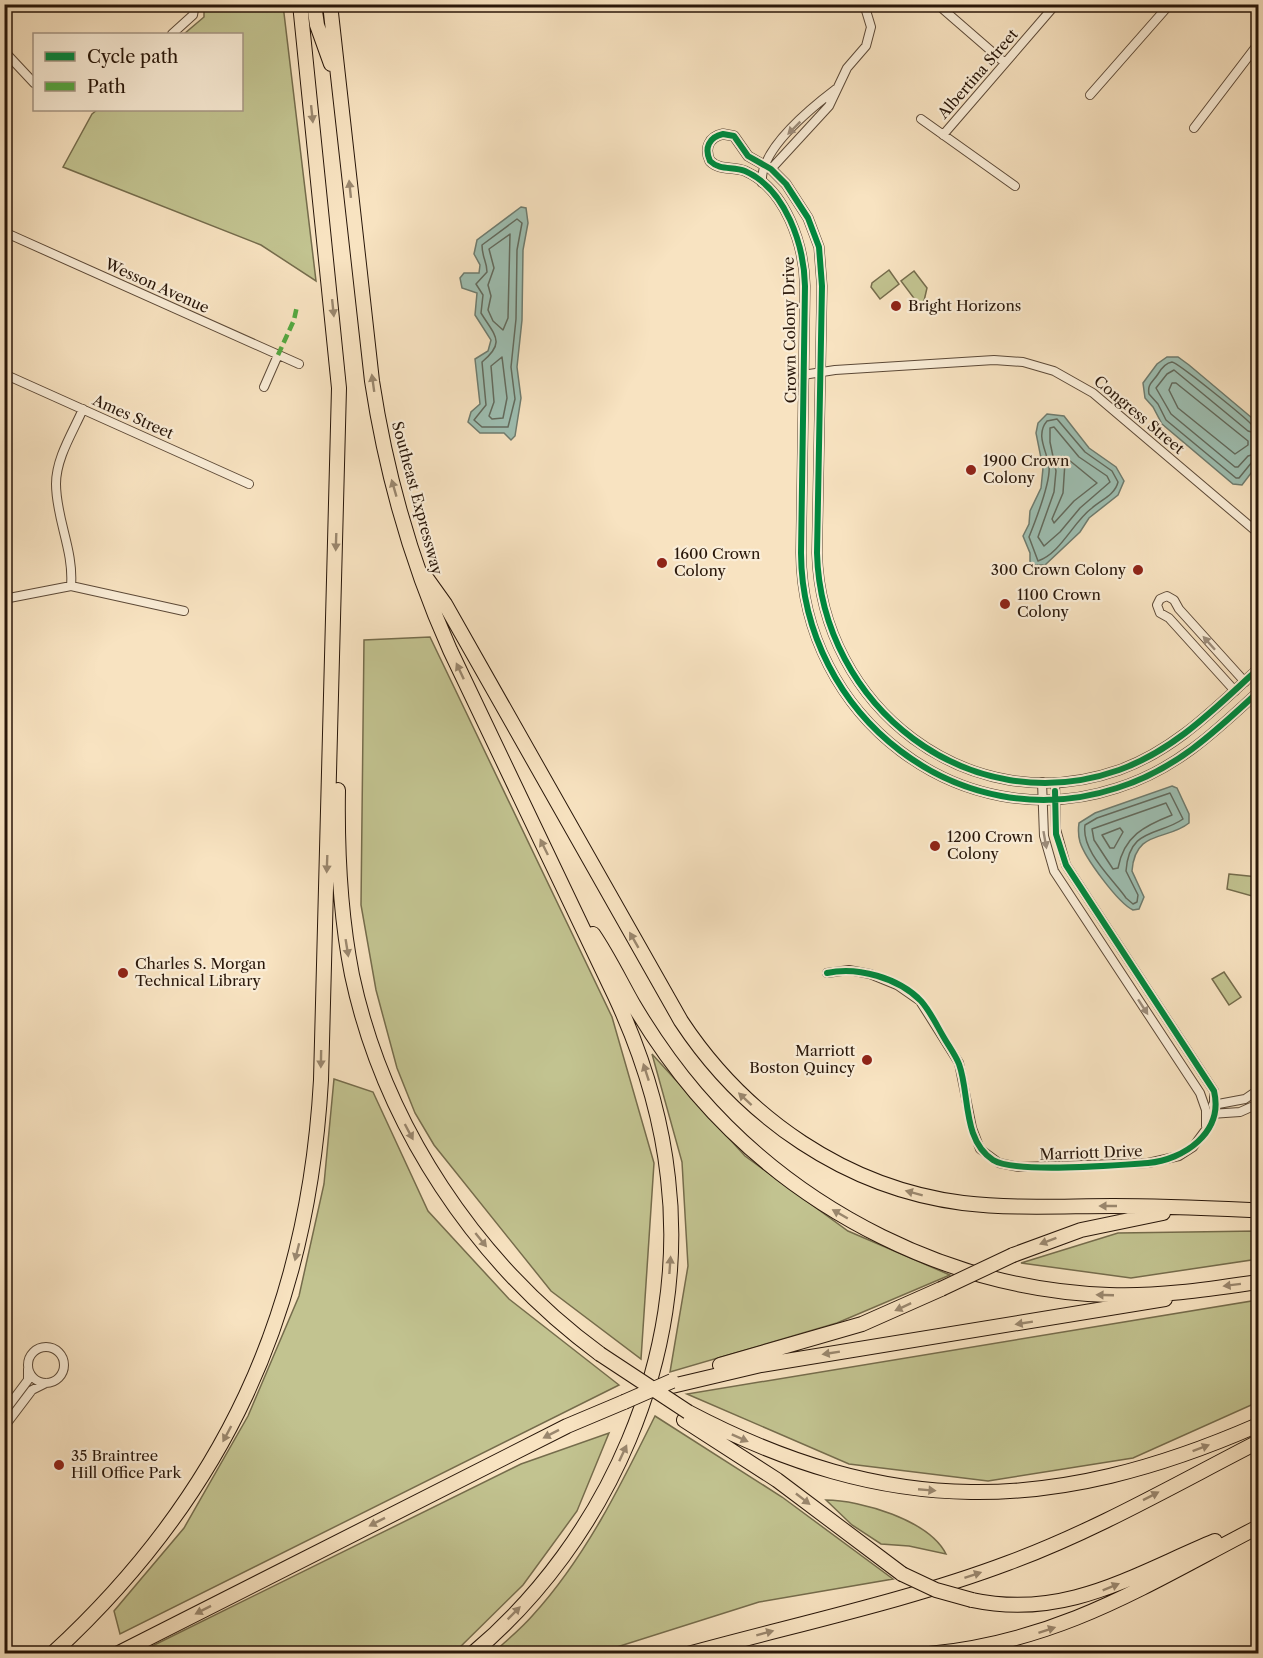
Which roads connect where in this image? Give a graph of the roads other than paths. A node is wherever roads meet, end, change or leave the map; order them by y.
1 (300, 4) edge
2 (314, 4) edge
3 (330, 4) edge
4 (864, 4) edge
5 (937, 4) edge
6 (1056, 4) edge
7 (1170, 4) edge
8 (195, 7) edge
9 (317, 25) junction
10 (173, 33) edge
11 (1258, 45) edge
12 (4, 51) edge
13 (1005, 63) junction
14 (33, 82) edge
15 (338, 82) junction
16 (309, 86) junction
17 (1090, 95) dead end
18 (921, 119) dead end
19 (1194, 128) dead end
20 (943, 135) junction
21 (741, 145) junction
22 (767, 167) junction
23 (726, 168) junction
24 (762, 183) junction
25 (1016, 186) dead end
26 (4, 232) edge
27 (278, 355) junction
28 (299, 364) dead end
29 (820, 372) junction
30 (4, 374) edge
31 (803, 375) junction
32 (264, 387) dead end
33 (83, 409) junction
34 (249, 484) dead end
35 (1258, 533) edge
36 (416, 562) junction
37 (71, 586) junction
38 (4, 598) edge
39 (1176, 603) junction
40 (184, 611) dead end
41 (1163, 615) junction
42 (1258, 669) edge
43 (1245, 682) junction
44 (1234, 691) junction
45 (1258, 692) edge
46 (331, 722) junction
47 (1042, 782) junction
48 (1055, 782) junction
49 (1055, 798) junction
50 (1042, 799) junction
51 (569, 900) junction
52 (827, 973) dead end
53 (1258, 1090) edge
54 (1258, 1104) edge
55 (1215, 1105) junction
56 (1209, 1111) junction
57 (1254, 1210) edge
58 (1258, 1282) edge
59 (1205, 1288) junction
60 (28, 1367) junction
61 (49, 1383) junction
62 (672, 1383) junction
63 (4, 1412) edge
64 (686, 1416) junction
65 (1258, 1425) edge
66 (4, 1427) edge
67 (1258, 1442) edge
68 (1258, 1526) edge
69 (52, 1653) edge
70 (117, 1653) edge
71 (472, 1653) edge
72 (688, 1653) edge
73 (928, 1653) edge

1 - 16 highway
2 - 9 highway
3 - 15 highway, Southeast Expressway
4 - 22 street
5 - 13 street
6 - 13 street, Albertina Street
7 - 17 street
8 - 10 street
9 - 15 highway
9 - 16 highway
11 - 19 street
12 - 14 street
13 - 20 street, Albertina Street
36 -> 15 highway, Southeast Expressway
16 -> 46 highway
18 - 20 street
20 - 25 street
21 - 22 street, Crown Colony Drive
21 - 23 street
21 - 23 street, Crown Colony Drive
22 - 24 street
22 - 29 street, Crown Colony Drive
23 - 24 street, Crown Colony Drive
24 - 31 street, Crown Colony Drive
26 - 27 street, Wesson Avenue
27 - 28 street, Wesson Avenue
27 - 32 street
29 - 31 street, Congress Street
29 - 35 street, Congress Street
29 - 47 street, Crown Colony Drive
30 - 33 street, Ames Street
31 - 50 street, Crown Colony Drive
33 - 34 street, Ames Street
33 - 37 street
51 -> 36 highway, Southeast Expressway
57 -> 36 highway
37 - 38 street
37 - 40 street
39 - 41 street
39 - 41 street
43 -> 39 street
41 - 44 street
42 - 43 street, Crown Colony Drive
43 - 44 street, Crown Colony Drive
44 - 48 street, Crown Colony Drive
45 - 49 street, Crown Colony Drive
46 -> 64 highway, bridge
46 -> 69 highway
47 - 48 street, Crown Colony Drive
47 - 50 street
48 - 49 street
49 - 50 street, Crown Colony Drive
49 - 55 street
50 -> 56 street
59 -> 51 highway
71 -> 51 highway
52 - 56 street, Marriott Drive
53 - 55 street
54 - 56 street
55 - 56 street
57 -> 62 highway, bridge
58 -> 59 highway
59 -> 62 highway
60 - 61 street
60 - 61 street
60 - 63 street
61 - 66 street
62 -> 70 highway, bridge
64 -> 65 highway
64 -> 68 highway, bridge
72 -> 67 highway
73 -> 68 highway

